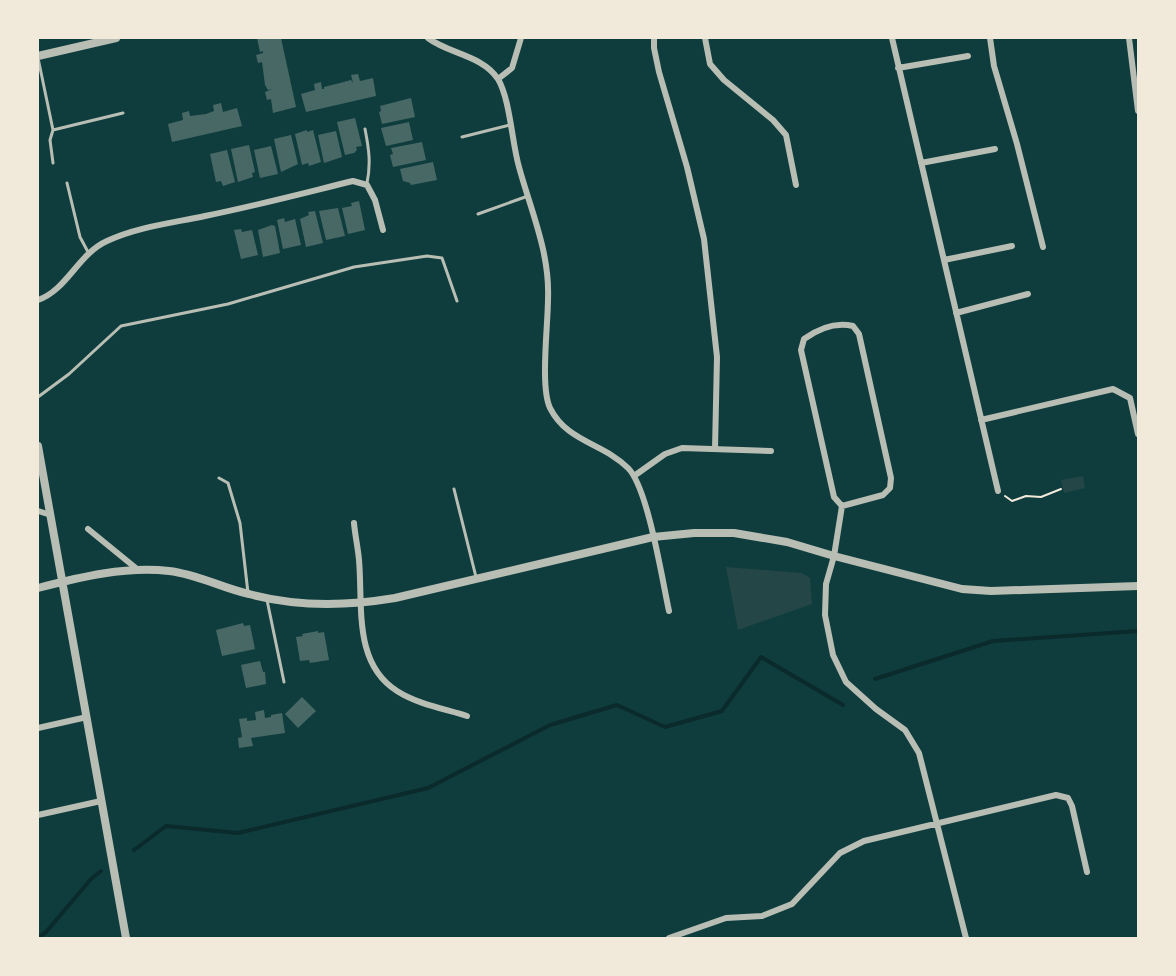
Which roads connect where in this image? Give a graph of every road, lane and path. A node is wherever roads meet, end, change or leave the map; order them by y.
1 (116, 38) edge
2 (428, 38) edge
3 (521, 38) edge
4 (654, 38) edge
5 (705, 38) edge
6 (892, 38) edge
7 (990, 38) edge
8 (1130, 38) edge
9 (968, 56) dead end
10 (38, 57) edge
11 (898, 68) junction
12 (498, 79) junction
13 (1138, 111) edge
14 (123, 113) dead end
15 (510, 125) junction
16 (365, 129) dead end
17 (53, 130) junction
18 (462, 136) dead end
19 (995, 149) dead end
20 (53, 163) dead end
21 (921, 163) junction
22 (67, 183) dead end
23 (367, 185) junction
24 (796, 185) dead end
25 (528, 196) junction
26 (478, 213) dead end
27 (383, 230) dead end
28 (1012, 246) dead end
29 (1043, 247) dead end
30 (88, 252) junction
31 (944, 260) junction
32 (1028, 294) dead end
33 (38, 300) edge
34 (457, 301) dead end
35 (956, 314) junction
36 (38, 396) edge
37 (981, 420) junction
38 (1138, 434) edge
39 (38, 446) edge
40 (715, 449) junction
41 (771, 451) dead end
42 (633, 476) junction
43 (219, 478) dead end
44 (454, 489) dead end
45 (1060, 489) dead end
46 (998, 491) joint
47 (842, 506) junction
48 (38, 511) edge
49 (51, 515) junction
50 (354, 523) dead end
51 (88, 529) dead end
52 (653, 537) junction
53 (834, 556) junction
54 (137, 569) junction
55 (477, 579) junction
56 (63, 582) junction
57 (1138, 586) edge
58 (38, 588) edge
59 (248, 594) junction
60 (266, 598) junction
61 (360, 604) junction
62 (669, 611) dead end
63 (284, 682) dead end
64 (467, 716) dead end
65 (87, 717) junction
66 (38, 728) edge
67 (101, 801) junction
68 (38, 815) edge
69 (938, 823) junction
70 (1087, 872) dead end
71 (126, 939) edge
72 (669, 939) edge
73 (966, 939) edge

1 - 10 street
2 - 12 street
3 - 12 street
4 - 40 street
5 - 24 street
6 - 11 street
7 - 29 street
8 - 13 street
9 - 11 street
10 - 17 lane
11 - 21 street
12 - 15 street
14 - 17 lane
15 - 18 lane
15 - 25 street
16 - 23 lane
17 - 20 lane
19 - 21 street
21 - 31 street
22 - 30 lane
23 - 27 street
23 - 30 street
25 - 26 lane
25 - 42 street
28 - 31 street
30 - 33 street
31 - 35 street
32 - 35 street
34 - 36 lane
35 - 37 street
37 - 38 street
37 - 46 street
39 - 49 street
40 - 41 street
40 - 42 street
42 - 52 street
43 - 59 lane
44 - 55 lane
45 - 46 path
47 - 47 street
47 - 53 street
48 - 49 street
49 - 56 street
50 - 61 street
51 - 54 street
52 - 53 street
52 - 55 street
52 - 62 street
53 - 57 street
53 - 69 street
54 - 56 street
54 - 59 street
55 - 61 street
56 - 58 street
56 - 65 street
59 - 60 street
60 - 61 street
60 - 63 lane
61 - 64 street
65 - 66 street
65 - 67 street
67 - 68 street
67 - 71 street
69 - 70 street
69 - 72 street
69 - 73 street

